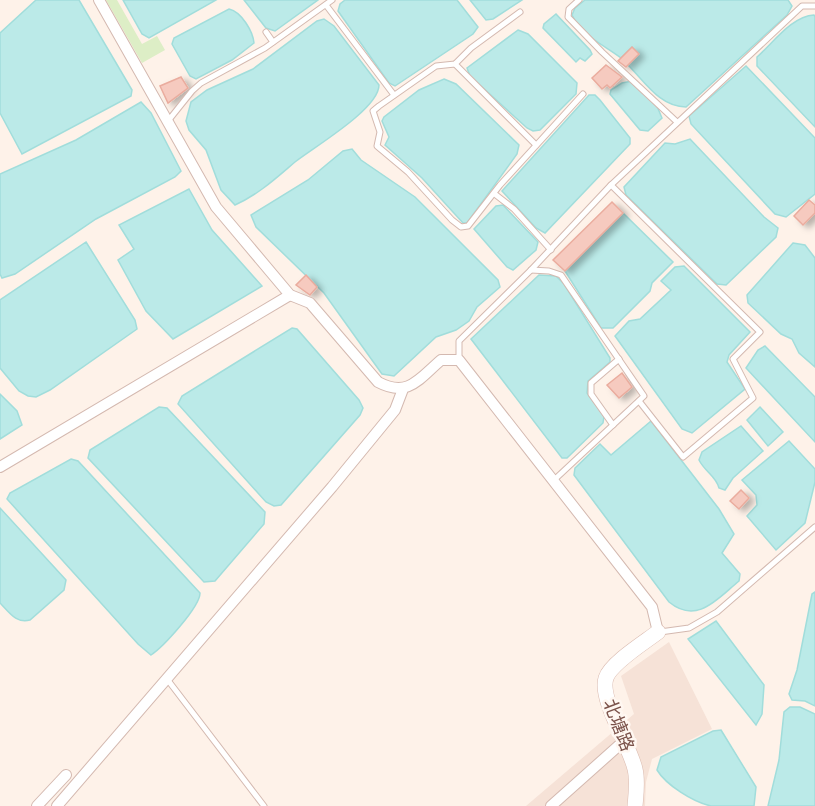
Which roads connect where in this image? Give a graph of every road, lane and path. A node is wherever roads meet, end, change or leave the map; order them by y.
1 (99, 0) edge
2 (332, 0) edge
3 (579, 0) edge
4 (326, 5) junction
5 (815, 6) edge
6 (520, 12) dead end
7 (266, 32) dead end
8 (273, 42) junction
9 (455, 64) junction
10 (583, 94) dead end
11 (394, 95) junction
12 (168, 121) junction
13 (677, 122) junction
14 (536, 145) junction
15 (611, 185) junction
16 (496, 195) junction
17 (551, 250) junction
18 (531, 270) junction
19 (290, 295) junction
20 (619, 358) junction
21 (459, 360) junction
22 (403, 389) junction
23 (639, 401) junction
24 (613, 425) junction
25 (0, 467) edge
26 (553, 481) junction
27 (815, 527) edge
28 (658, 632) junction
29 (167, 679) junction
30 (625, 740) junction
31 (66, 775) dead end
32 (37, 806) edge
33 (57, 806) edge
34 (264, 806) edge
35 (551, 806) edge
36 (635, 806) edge

1 - 12 street
2 - 4 lane
3 - 13 lane
4 - 8 lane
4 - 11 lane
5 - 13 lane
6 - 9 lane
7 - 8 lane
8 - 12 lane
9 - 11 lane
9 - 14 lane
10 - 14 lane
11 - 16 lane
12 - 19 street
13 - 15 lane
14 - 16 lane
15 - 17 lane
15 - 23 lane
16 - 17 lane
17 - 18 lane
18 - 20 lane
18 - 21 lane
19 - 22 street
19 - 25 street
20 - 23 lane
20 - 24 lane
21 - 22 street
21 - 26 street
22 - 29 street
23 - 24 lane
24 - 26 lane
26 - 28 street
27 - 28 lane
28 - 30 street, 北塘路
29 - 33 street
29 - 34 lane
30 - 35 street
30 - 36 street, 北塘路
31 - 32 street

